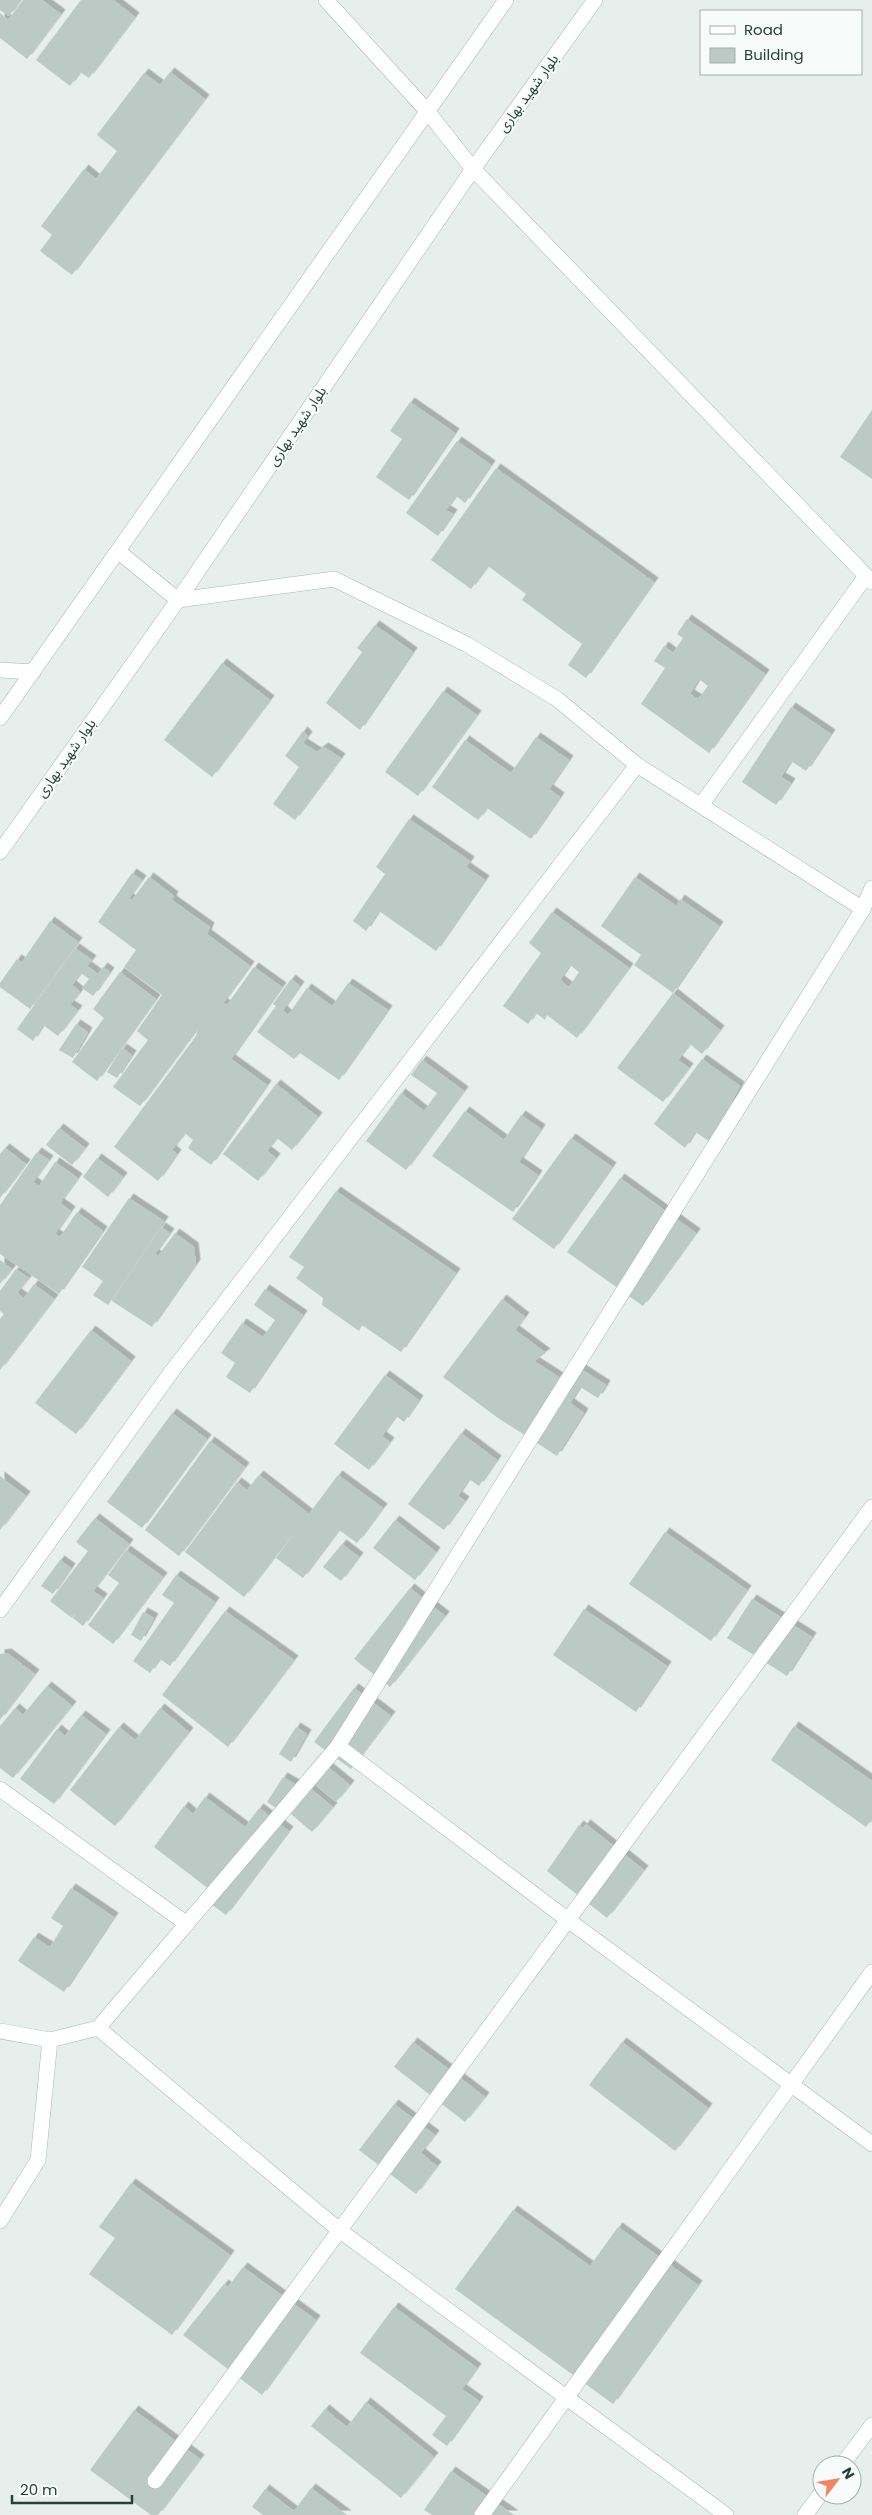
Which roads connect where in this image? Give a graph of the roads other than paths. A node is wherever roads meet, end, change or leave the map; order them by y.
1 (326, 0) edge
2 (506, 0) edge
3 (595, 0) edge
4 (426, 111) junction
5 (473, 169) junction
6 (119, 552) junction
7 (869, 579) edge
8 (178, 600) junction
9 (0, 670) edge
10 (33, 672) junction
11 (0, 718) edge
12 (637, 765) junction
13 (701, 806) junction
14 (0, 852) edge
15 (872, 888) edge
16 (863, 909) junction
17 (872, 1507) edge
18 (0, 1610) edge
19 (338, 1746) junction
20 (0, 1789) edge
21 (568, 1920) junction
22 (187, 1924) junction
23 (872, 1972) edge
24 (98, 2028) junction
25 (0, 2031) edge
26 (50, 2040) junction
27 (791, 2085) junction
28 (872, 2144) edge
29 (0, 2221) edge
30 (339, 2230) junction
31 (566, 2398) junction
32 (872, 2425) edge
33 (850, 2455) edge
34 (155, 2480) dead end
35 (482, 2515) edge
36 (726, 2515) edge

1 - 4 street
2 - 4 street
3 - 5 street, بلوار شهید بهاری
4 - 5 street
4 - 6 street
5 - 7 street
5 - 8 street, بلوار شهید بهاری
6 - 8 street
6 - 10 street
7 - 13 street
8 - 12 street
8 - 14 street, بلوار شهید بهاری
9 - 10 street
10 - 11 street
12 - 13 street
12 - 18 street
13 - 16 street
15 - 16 street
16 - 19 street
17 - 21 street
19 - 21 street
19 - 22 street
20 - 22 street
21 - 27 street
21 - 30 street
22 - 24 street
23 - 27 street
24 - 26 street
24 - 30 street
25 - 26 street
26 - 29 street
27 - 28 street
27 - 31 street
30 - 31 street
30 - 34 street
31 - 35 street
31 - 36 street
32 - 33 street

